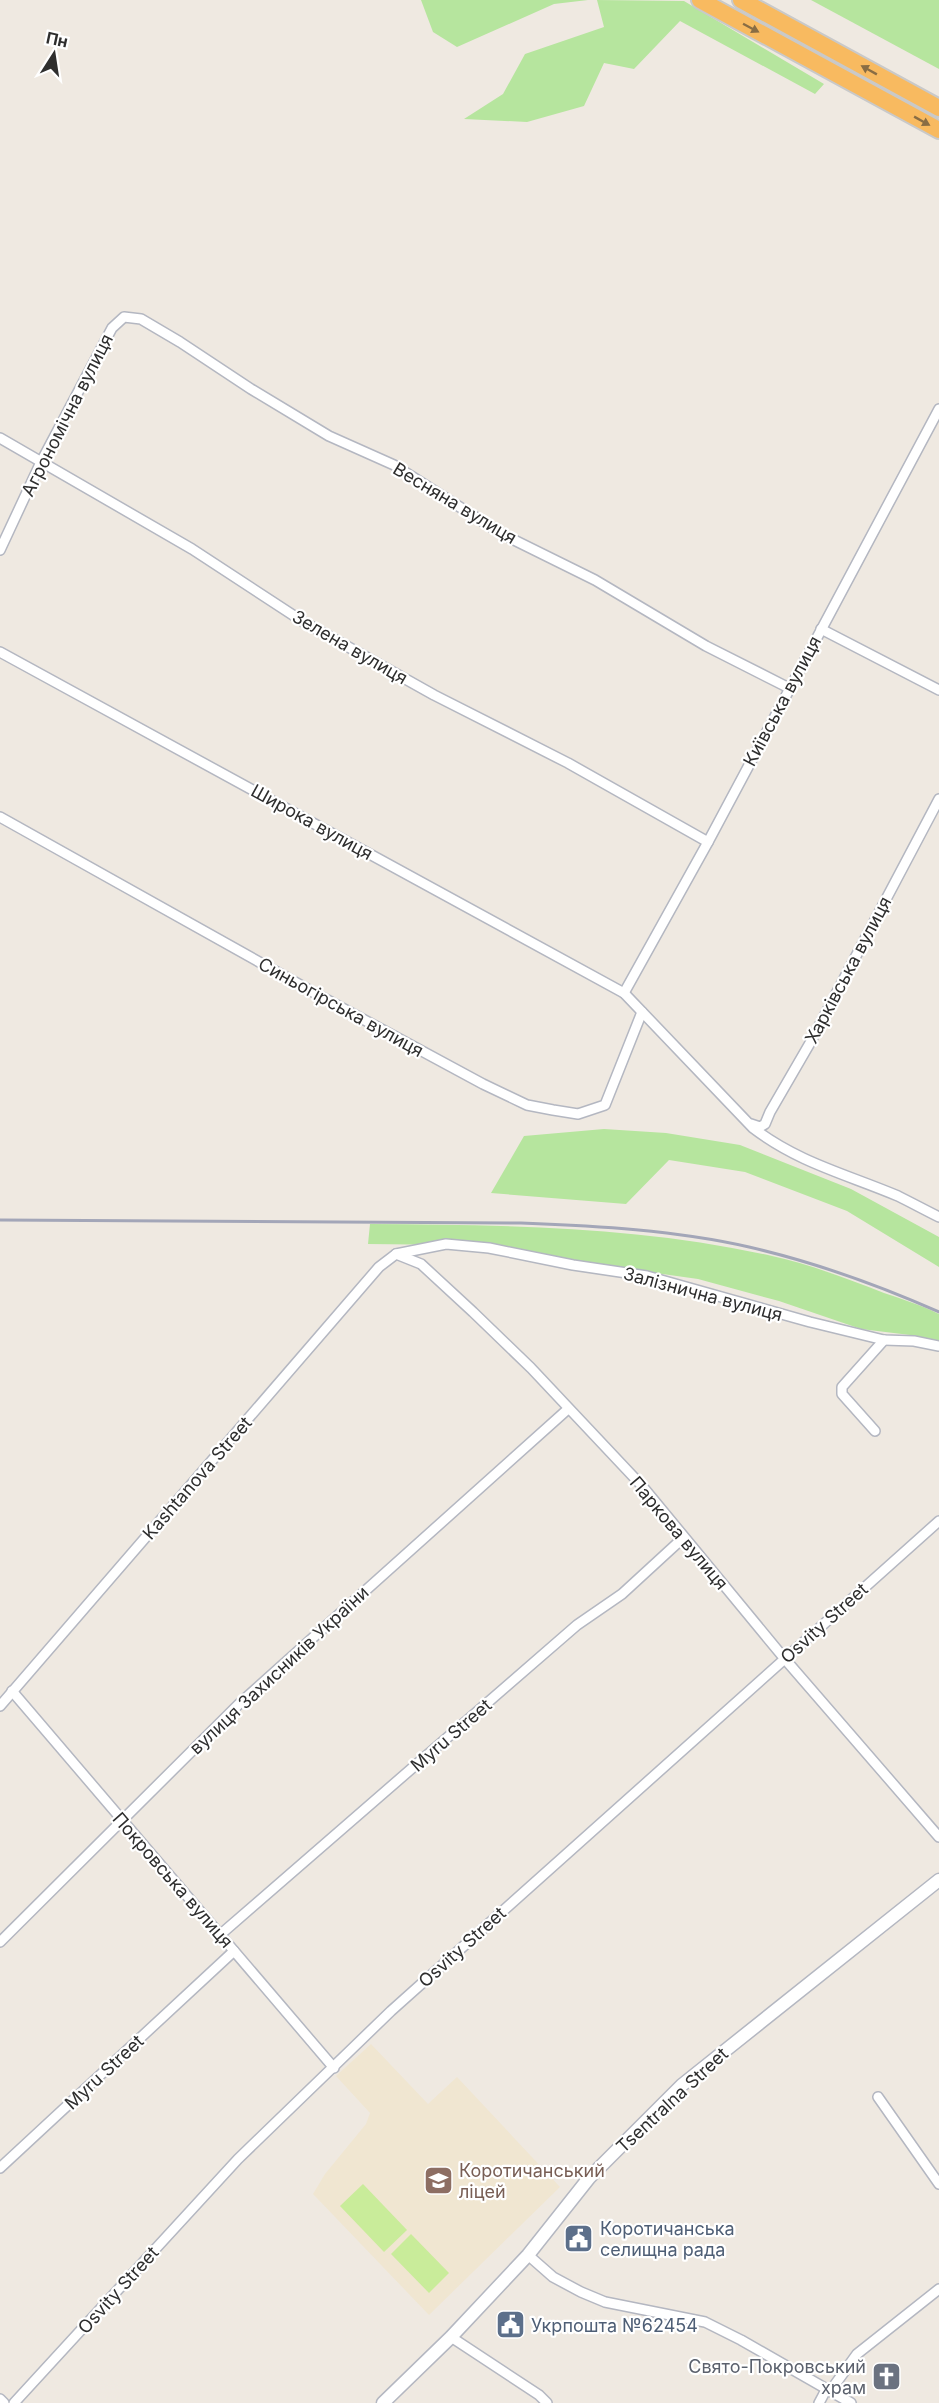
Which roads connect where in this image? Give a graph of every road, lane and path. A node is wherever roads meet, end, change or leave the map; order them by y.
1 (700, 0) edge
2 (741, 0) edge
3 (939, 108) edge
4 (939, 130) edge
5 (124, 317) joint
6 (939, 409) edge
7 (0, 438) edge
8 (41, 462) junction
9 (0, 550) edge
10 (821, 629) junction
11 (0, 652) edge
12 (789, 688) junction
13 (939, 690) edge
14 (939, 798) edge
15 (0, 817) edge
16 (708, 842) junction
17 (624, 993) junction
18 (642, 1012) junction
19 (748, 1123) junction
20 (939, 1217) edge
21 (396, 1254) junction
22 (884, 1340) junction
23 (939, 1346) edge
24 (568, 1409) junction
25 (875, 1431) dead end
26 (939, 1521) edge
27 (683, 1538) junction
28 (784, 1658) junction
29 (12, 1691) junction
30 (0, 1706) edge
31 (122, 1820) junction
32 (939, 1837) edge
33 (939, 1880) edge
34 (221, 1934) junction
35 (0, 1942) edge
36 (234, 1951) junction
37 (334, 2068) junction
38 (878, 2097) dead end
39 (0, 2168) edge
40 (939, 2184) edge
41 (528, 2255) junction
42 (939, 2289) edge
43 (451, 2337) junction
44 (829, 2389) junction
45 (0, 2399) edge
46 (4, 2403) edge
47 (14, 2403) edge
48 (384, 2403) edge
49 (547, 2403) edge
50 (819, 2403) edge
51 (851, 2403) edge

1 -> 4 highway
3 -> 2 highway
5 - 8 street, Агрономічна вулиця
5 - 12 street, Весняна вулиця
6 - 10 street, Київська вулиця
7 - 8 street, Зелена вулиця
8 - 9 street, Агрономічна вулиця
8 - 16 street, Зелена вулиця
10 - 12 street, Київська вулиця
10 - 13 street
11 - 17 street, Широка вулиця
12 - 16 street, Київська вулиця
14 - 19 street, Харківська вулиця
15 - 18 street, Синьогірська вулиця
16 - 17 street, Київська вулиця
17 - 18 street, Широка вулиця
18 - 19 street, Широка вулиця
19 - 20 street, Широка вулиця
21 - 22 street, Залізнична вулиця
21 - 24 street, Паркова вулиця
21 - 29 street, Kashtanova Street
22 - 23 street, Залізнична вулиця
22 - 25 street
24 - 27 street, Паркова вулиця
24 - 31 street, вулиця Захисників України
26 - 28 street, Osvity Street
27 - 28 street, Паркова вулиця
27 - 34 street, Myru Street
28 - 32 street, Паркова вулиця
28 - 37 street, Osvity Street
29 - 30 street, Kashtanova Street
29 - 31 street, Покровська вулиця
31 - 34 street, Покровська вулиця
31 - 35 street, вулиця Захисників України
33 - 41 street, Tsentralna Street
34 - 36 street, Покровська вулиця
36 - 37 street, Покровська вулиця
36 - 39 street, Myru Street
37 - 47 street, Osvity Street
38 - 40 street
41 - 43 street, Tsentralna Street
41 - 44 street
42 - 44 street
43 - 48 street, Tsentralna Street
43 - 49 street
44 - 50 street
44 - 51 street
45 - 46 street

